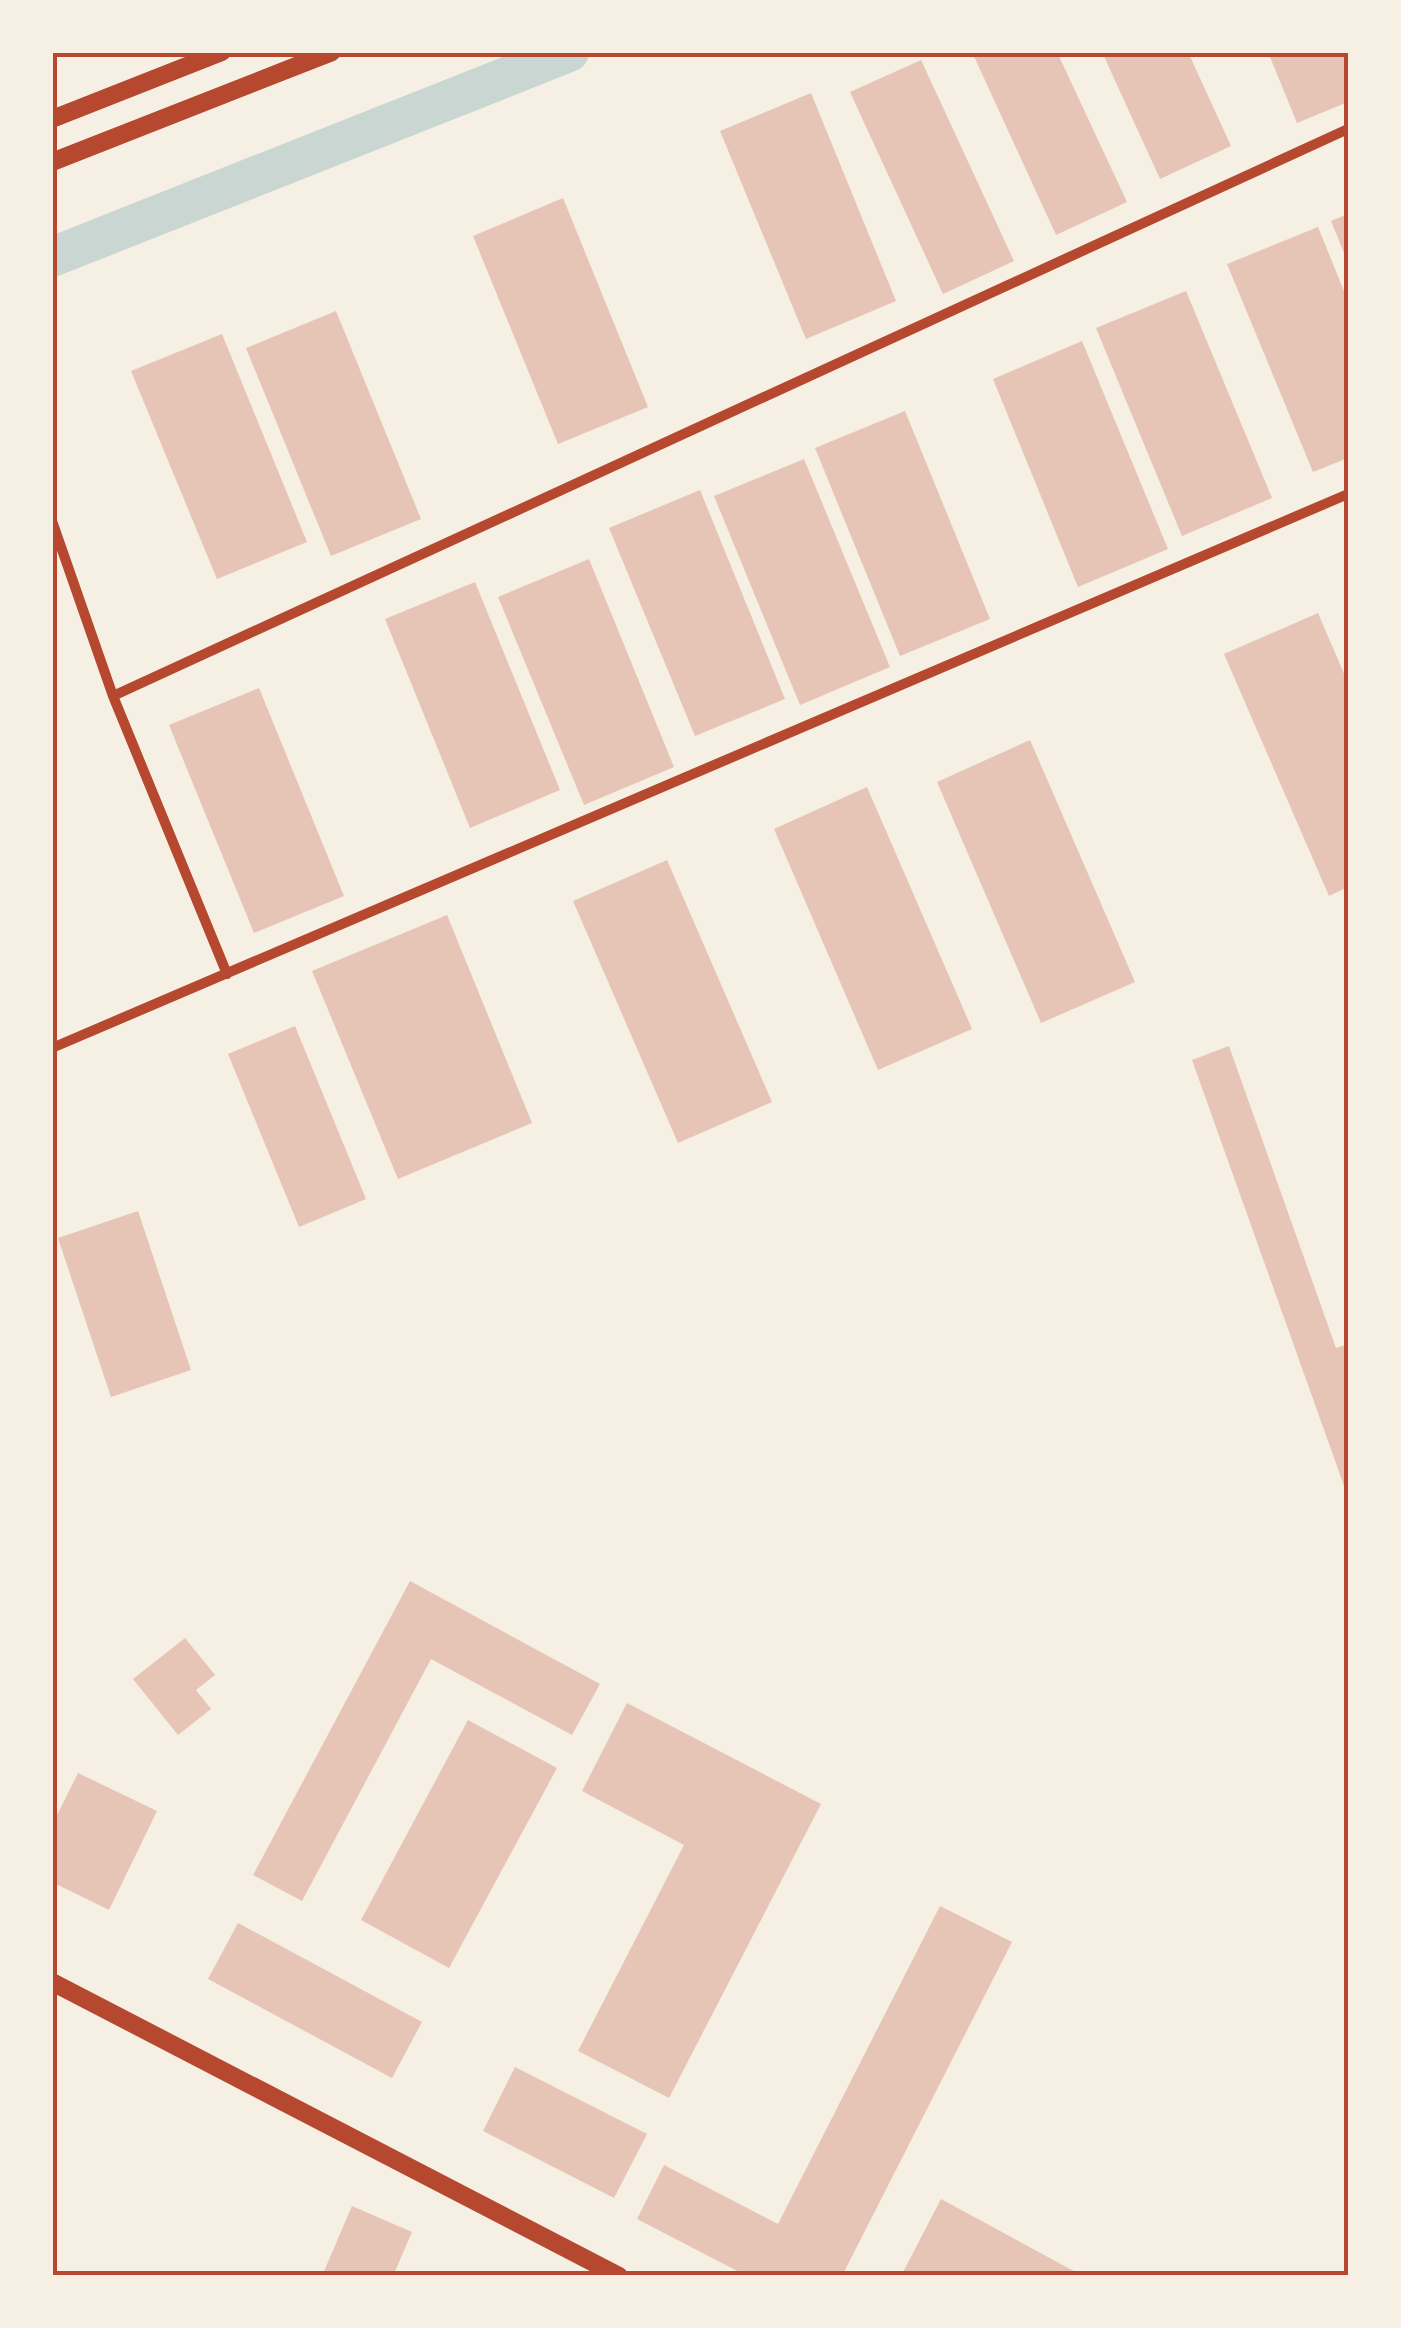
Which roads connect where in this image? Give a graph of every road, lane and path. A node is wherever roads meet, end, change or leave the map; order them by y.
1 (222, 52) edge
2 (332, 52) edge
3 (195, 58) edge
4 (52, 118) edge
5 (1348, 129) edge
6 (52, 162) edge
7 (1348, 494) edge
8 (52, 521) edge
9 (113, 696) junction
10 (227, 974) junction
11 (52, 1048) edge
12 (52, 1982) edge
13 (619, 2276) edge

1 - 3 street
2 - 6 street
3 - 4 street
5 - 9 street
7 - 10 street
8 - 9 street
9 - 10 street
10 - 11 street
12 - 13 street

